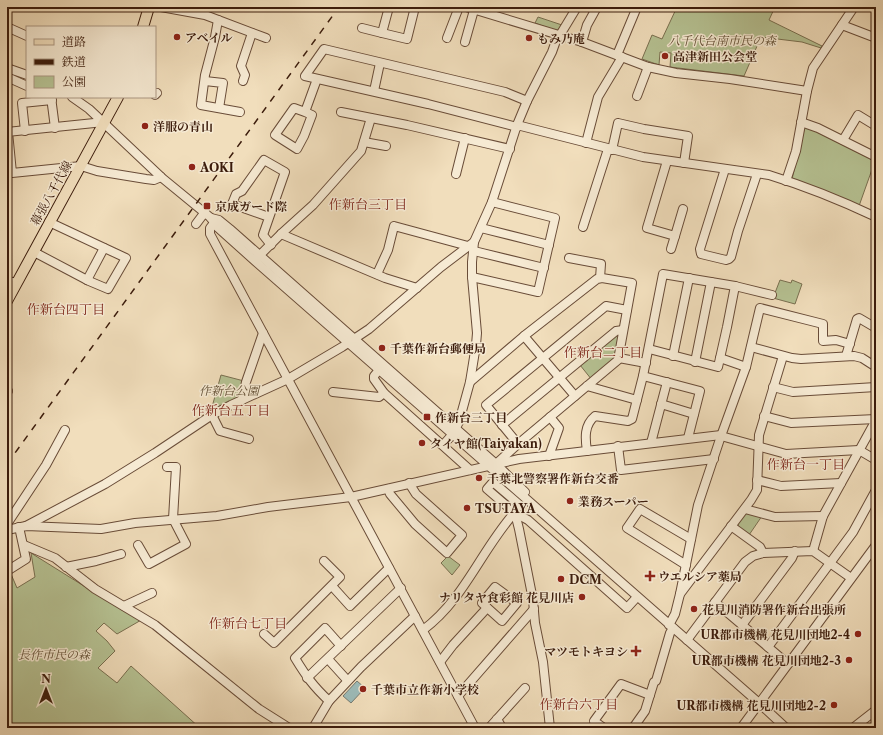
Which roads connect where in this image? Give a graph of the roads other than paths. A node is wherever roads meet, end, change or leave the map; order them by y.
1 (149, 7) edge
2 (162, 7) edge
3 (388, 7) edge
4 (415, 7) edge
5 (459, 7) edge
6 (577, 7) edge
7 (597, 7) edge
8 (637, 7) edge
9 (854, 7) edge
10 (470, 8) edge
11 (218, 20) junction
12 (842, 25) junction
13 (143, 26) edge
14 (7, 27) edge
15 (362, 28) dead end
16 (876, 28) edge
17 (252, 33) junction
18 (382, 33) junction
19 (559, 35) junction
20 (26, 36) edge
21 (874, 37) edge
22 (266, 38) dead end
23 (447, 38) dead end
24 (465, 42) dead end
25 (582, 42) junction
26 (619, 56) junction
27 (380, 63) junction
28 (648, 67) junction
29 (7, 68) edge
30 (26, 75) edge
31 (7, 77) edge
32 (317, 79) junction
33 (205, 81) junction
34 (243, 81) dead end
35 (26, 86) edge
36 (374, 91) junction
37 (806, 91) junction
38 (637, 96) dead end
39 (73, 98) edge
40 (117, 98) edge
41 (51, 99) edge
42 (527, 101) junction
43 (219, 108) junction
44 (240, 112) dead end
45 (305, 112) junction
46 (341, 112) dead end
47 (371, 118) junction
48 (104, 122) junction
49 (801, 122) junction
50 (517, 126) junction
51 (876, 126) edge
52 (55, 128) junction
53 (25, 131) junction
54 (8, 132) edge
55 (465, 138) junction
56 (843, 140) junction
57 (364, 142) junction
58 (586, 143) junction
59 (386, 146) dead end
60 (510, 149) junction
61 (610, 149) junction
62 (876, 157) edge
63 (668, 161) junction
64 (684, 163) junction
65 (81, 166) junction
66 (725, 169) junction
67 (456, 174) dead end
68 (757, 174) junction
69 (162, 176) junction
70 (786, 181) junction
71 (492, 202) junction
72 (683, 209) dead end
73 (205, 212) junction
74 (875, 215) edge
75 (269, 217) junction
76 (213, 221) junction
77 (49, 222) junction
78 (196, 224) dead end
79 (583, 227) dead end
80 (481, 228) junction
81 (281, 234) junction
82 (675, 236) junction
83 (271, 245) junction
84 (549, 245) junction
85 (472, 247) junction
86 (104, 248) junction
87 (671, 249) dead end
88 (34, 252) junction
89 (257, 258) junction
90 (569, 258) dead end
91 (544, 268) junction
92 (377, 274) junction
93 (472, 276) junction
94 (600, 278) junction
95 (690, 278) junction
96 (87, 280) junction
97 (12, 282) edge
98 (712, 282) junction
99 (734, 286) junction
100 (417, 288) junction
101 (772, 296) dead end
102 (7, 301) edge
103 (627, 310) junction
104 (876, 328) edge
105 (623, 330) junction
106 (263, 333) junction
107 (524, 336) junction
108 (351, 341) junction
109 (850, 344) junction
110 (751, 347) junction
111 (649, 350) junction
112 (673, 356) junction
113 (783, 356) junction
114 (846, 356) junction
115 (544, 358) junction
116 (619, 358) junction
117 (720, 358) junction
118 (695, 362) junction
119 (646, 363) junction
120 (746, 367) junction
121 (876, 367) edge
122 (379, 370) junction
123 (643, 376) junction
124 (560, 378) junction
125 (288, 379) junction
126 (470, 382) junction
127 (667, 382) junction
128 (587, 386) junction
129 (773, 387) junction
130 (876, 387) edge
131 (332, 392) dead end
132 (384, 393) junction
133 (575, 396) junction
134 (414, 397) junction
135 (242, 400) junction
136 (637, 400) junction
137 (661, 404) junction
138 (403, 410) junction
139 (694, 414) junction
140 (212, 415) junction
141 (764, 416) junction
142 (550, 417) junction
143 (876, 419) edge
144 (502, 425) junction
145 (65, 430) dead end
146 (454, 431) junction
147 (721, 436) junction
148 (688, 438) junction
149 (249, 439) dead end
150 (651, 443) junction
151 (518, 444) junction
152 (443, 446) junction
153 (618, 446) junction
154 (758, 447) junction
155 (859, 450) junction
156 (587, 451) junction
157 (549, 456) junction
158 (714, 459) junction
159 (876, 460) edge
160 (492, 465) junction
161 (167, 466) dead end
162 (470, 470) junction
163 (758, 480) junction
164 (841, 483) junction
165 (409, 484) junction
166 (388, 488) junction
167 (876, 490) edge
168 (351, 496) junction
169 (528, 498) junction
170 (521, 506) junction
171 (745, 509) junction
172 (515, 512) junction
173 (823, 516) junction
174 (173, 519) junction
175 (731, 526) junction
176 (7, 527) edge
177 (23, 527) junction
178 (691, 539) junction
179 (573, 540) junction
180 (24, 545) junction
181 (138, 545) dead end
182 (876, 545) edge
183 (795, 551) junction
184 (814, 551) junction
185 (563, 552) junction
186 (762, 553) junction
187 (121, 554) dead end
188 (324, 561) dead end
189 (831, 563) junction
190 (686, 565) junction
191 (66, 567) junction
192 (389, 568) junction
193 (7, 571) edge
194 (851, 578) junction
195 (332, 586) junction
196 (401, 588) junction
197 (152, 593) dead end
198 (680, 594) junction
199 (637, 597) junction
200 (715, 602) junction
201 (124, 606) junction
202 (487, 608) dead end
203 (534, 609) junction
204 (416, 616) junction
205 (671, 626) junction
206 (742, 626) junction
207 (423, 630) junction
208 (264, 634) dead end
209 (687, 640) junction
210 (341, 646) junction
211 (768, 647) junction
212 (328, 659) junction
213 (440, 662) junction
214 (788, 664) junction
215 (307, 678) junction
216 (348, 680) junction
217 (525, 688) dead end
218 (650, 695) junction
219 (458, 696) junction
220 (329, 700) junction
221 (759, 703) junction
222 (876, 710) edge
223 (498, 719) junction
224 (289, 728) edge
225 (313, 728) edge
226 (474, 728) edge
227 (489, 728) edge
228 (502, 728) edge
229 (550, 728) edge
230 (604, 728) edge
231 (633, 728) edge
232 (741, 728) edge
233 (786, 728) edge
234 (853, 728) edge

1 - 13 main road
2 - 11 street
3 - 18 street
4 - 18 street
5 - 23 street
6 - 19 street
7 - 25 street
8 - 26 street
9 - 12 street
10 - 19 street
10 - 24 street
11 - 17 street
11 - 33 street
12 - 21 street
12 - 37 street
14 - 20 street
15 - 18 street
16 - 21 street
17 - 22 street
17 - 34 street
19 - 25 street
19 - 42 street
25 - 26 street
26 - 28 street
26 - 58 street
27 - 32 street
27 - 36 street
27 - 42 street
28 - 37 street
28 - 38 street
29 - 30 street
31 - 35 street
32 - 36 street
32 - 45 street
33 - 43 street
33 - 43 street
36 - 50 street
37 - 49 street
39 - 48 street
40 - 48 main road, 幕張八千代線
41 - 52 street
41 - 53 street
42 - 50 street
43 - 44 street
45 - 45 street
46 - 47 street
47 - 55 street
47 - 57 street
48 - 52 street
48 - 65 main road, 幕張八千代線
48 - 69 street
49 - 56 street
49 - 70 street
50 - 58 street
50 - 60 street
51 - 56 street
52 - 53 street
53 - 54 street
54 - 65 street
55 - 60 street
55 - 67 street
56 - 62 street
57 - 59 street
57 - 81 street
58 - 61 street
60 - 71 street
61 - 63 street
61 - 64 street
61 - 79 street
63 - 64 street
63 - 82 street
64 - 66 street
65 - 69 street
65 - 77 main road, 幕張八千代線
66 - 68 street
66 - 68 street
68 - 70 street
69 - 73 street
70 - 74 street
71 - 80 street
71 - 84 street
72 - 82 street
73 - 76 street
73 - 78 street
75 - 75 street
75 - 83 street
76 - 89 street
76 - 106 street
77 - 86 street
77 - 88 main road, 幕張八千代線
80 - 84 street
80 - 85 street
81 - 83 street
81 - 92 street
82 - 87 street
83 - 89 street
84 - 91 street
85 - 91 street
85 - 92 street
85 - 93 street
85 - 100 street
86 - 96 street
86 - 96 street
88 - 96 street
88 - 97 main road, 幕張八千代線
89 - 108 street
90 - 94 street
91 - 93 street
92 - 100 street
93 - 126 street
94 - 103 street
94 - 107 street
95 - 98 street
95 - 111 street
95 - 112 street
97 - 102 main road, 幕張八千代線
98 - 99 street
98 - 118 street
99 - 101 street
99 - 117 street
100 - 108 street
103 - 105 street
103 - 115 street
104 - 109 street
105 - 116 street
105 - 124 street
106 - 125 street
106 - 135 street
107 - 115 street
107 - 126 street
108 - 122 street
108 - 125 street
108 - 134 street
109 - 110 street
109 - 114 street
110 - 113 street
110 - 120 street
111 - 112 street
111 - 119 street
112 - 118 street
113 - 114 street
113 - 129 street
114 - 121 street
115 - 124 street
115 - 144 street
116 - 119 street
116 - 128 street
117 - 118 street
117 - 120 street
119 - 123 street
120 - 147 street
122 - 132 street
122 - 134 street
123 - 127 street
123 - 136 street
124 - 133 street
124 - 144 street
125 - 135 street
125 - 168 street
126 - 146 street
127 - 137 street
127 - 139 street
128 - 133 street
128 - 136 street
129 - 130 street
129 - 141 street
131 - 132 street
132 - 138 street
133 - 142 street
134 - 138 street
134 - 146 street
135 - 140 street
136 - 156 street
137 - 139 street
137 - 150 street
138 - 152 street
139 - 148 street
140 - 149 street
140 - 177 street
141 - 143 street
141 - 154 street
142 - 151 street
142 - 157 street
143 - 155 street
144 - 151 street
145 - 176 street
146 - 152 street
146 - 160 street
147 - 148 street
147 - 154 street
147 - 158 street
148 - 150 street
150 - 153 street
151 - 160 street
152 - 162 street
153 - 156 street
153 - 158 street
154 - 155 street
154 - 163 street
155 - 159 street
155 - 164 street
156 - 157 street
157 - 160 street
158 - 178 street
160 - 162 street
160 - 169 street
161 - 174 street
162 - 165 street
163 - 164 street
163 - 171 street
164 - 173 street
165 - 166 street
165 - 166 street
166 - 168 street
167 - 189 street
168 - 174 street
168 - 192 street
169 - 170 street
169 - 179 street
170 - 172 street
170 - 172 street
171 - 173 street
171 - 175 street
172 - 185 street
172 - 203 street
172 - 207 street
173 - 184 street
174 - 177 street
174 - 181 street
175 - 186 street
175 - 198 street
176 - 177 street
177 - 180 street
178 - 190 street
178 - 190 street
179 - 185 street
179 - 199 street
180 - 191 street
180 - 193 street
182 - 194 street
183 - 184 street
183 - 186 street
183 - 206 street
184 - 189 street
185 - 199 street
186 - 200 street
187 - 191 street
188 - 195 street
189 - 194 street
189 - 211 street
190 - 198 street
191 - 201 street
192 - 195 street
192 - 196 street
194 - 214 street
195 - 208 street
196 - 204 street
196 - 210 street
197 - 201 street
198 - 205 street
199 - 205 street
200 - 206 street
200 - 209 street
201 - 224 street
202 - 213 street
203 - 219 street
203 - 229 street
204 - 207 street
204 - 216 street
205 - 209 street
205 - 218 street
206 - 211 street
207 - 213 street
209 - 221 street
210 - 212 street
210 - 215 street
211 - 214 street
212 - 215 street
212 - 216 street
213 - 219 street
214 - 221 street
215 - 220 street
216 - 220 street
217 - 223 street
218 - 230 street
218 - 231 street
219 - 226 street
220 - 225 street
221 - 232 street
221 - 233 street
222 - 234 street
223 - 227 street
223 - 228 street

